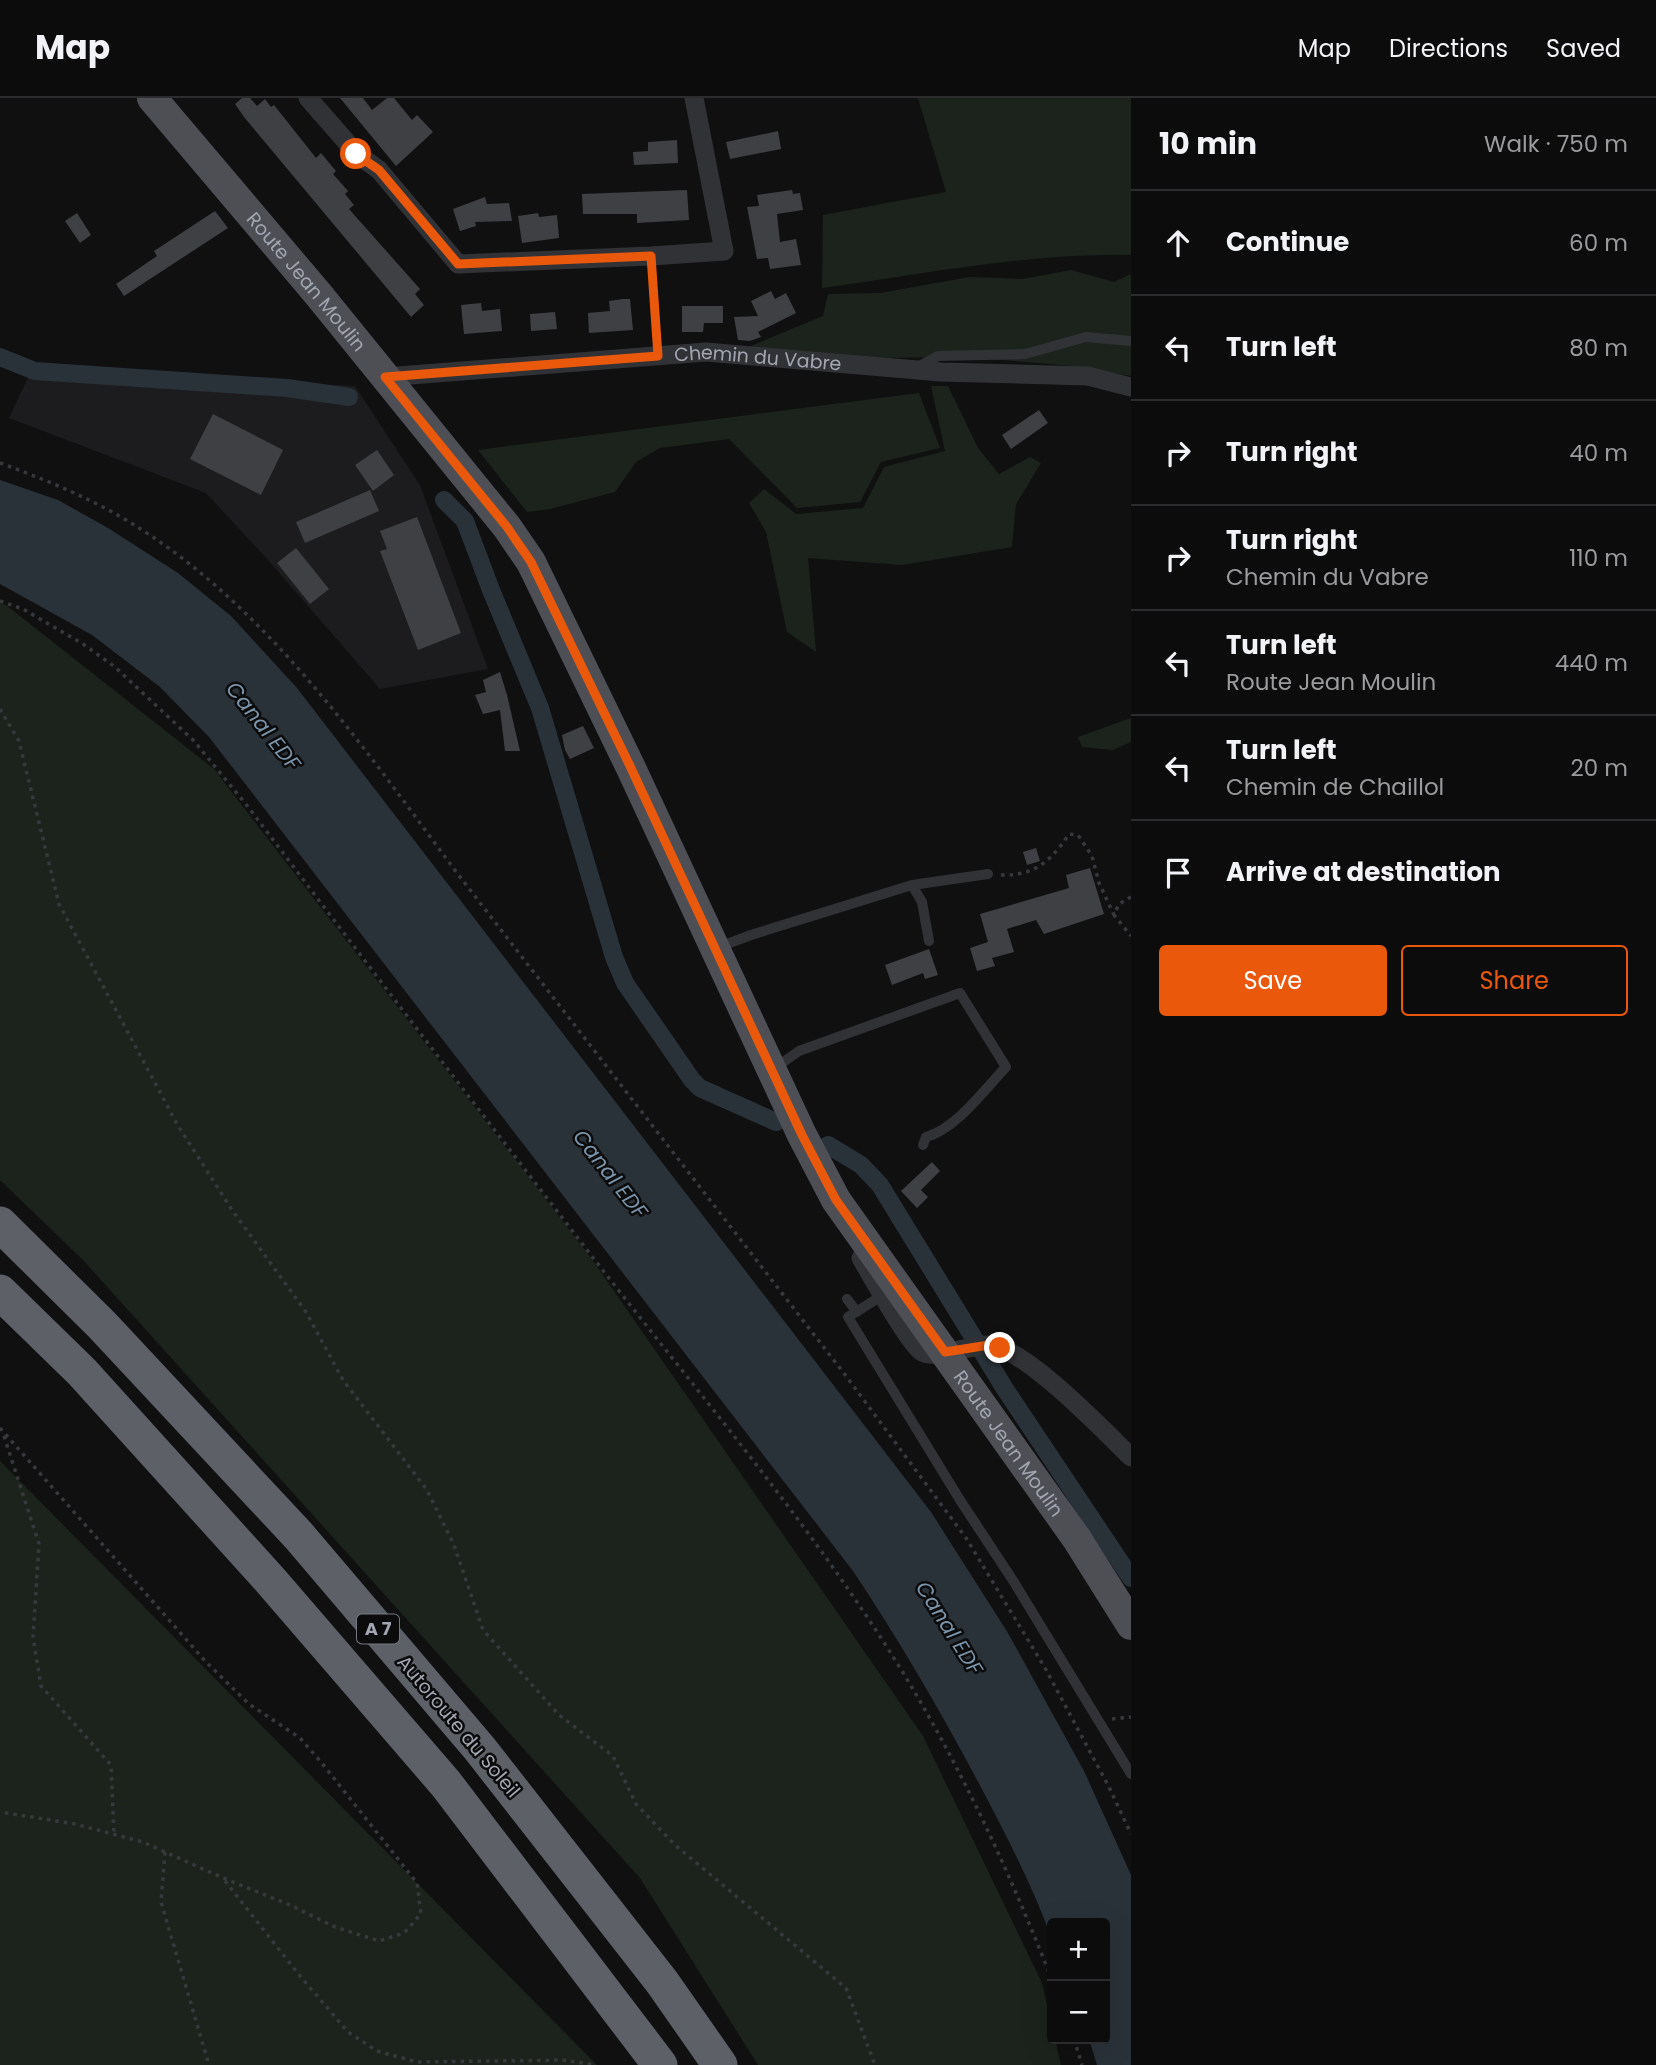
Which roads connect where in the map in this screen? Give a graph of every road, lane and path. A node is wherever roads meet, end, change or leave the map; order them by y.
1 (152, 98) edge
2 (308, 98) edge
3 (694, 98) edge
4 (651, 256) junction
5 (1131, 341) edge
6 (658, 356) junction
7 (915, 369) junction
8 (385, 377) junction
9 (1131, 387) edge
10 (0, 463) edge
11 (0, 601) edge
12 (0, 709) edge
13 (988, 874) joint
14 (912, 885) junction
15 (1131, 897) edge
16 (1114, 915) junction
17 (1131, 936) edge
18 (929, 941) dead end
19 (715, 949) junction
20 (772, 1070) junction
21 (923, 1145) dead end
22 (820, 1168) junction
23 (0, 1224) edge
24 (0, 1292) edge
25 (883, 1294) junction
26 (847, 1299) dead end
27 (857, 1312) junction
28 (957, 1350) junction
29 (2, 1430) edge
30 (1131, 1457) edge
31 (1131, 1625) edge
32 (1131, 1717) edge
33 (1114, 1718) dead end
34 (1131, 1774) edge
35 (0, 1811) edge
36 (114, 1834) junction
37 (1131, 1834) edge
38 (165, 1852) junction
39 (223, 1878) junction
40 (1047, 1967) edge
41 (1076, 2044) edge
42 (209, 2065) edge
43 (595, 2065) edge
44 (660, 2065) edge
45 (720, 2065) edge
46 (875, 2065) edge
47 (1082, 2065) edge

1 - 8 main road, Route Jean Moulin
2 - 4 street
3 - 4 street
4 - 6 path
5 - 7 lane
6 - 7 street, Chemin du Vabre
6 - 8 street, Chemin du Vabre
7 - 9 street, Chemin du Vabre
8 - 19 main road, Route Jean Moulin
10 - 37 path
11 - 40 path
12 - 46 path
13 - 14 lane
13 - 16 path
14 - 18 lane
14 - 19 lane
15 - 16 path
16 - 17 path
19 - 20 main road, Route Jean Moulin
20 - 21 lane
20 - 22 main road, Route Jean Moulin
22 - 25 street
22 - 28 main road, Route Jean Moulin
23 - 45 highway, Autoroute du Soleil / A 7
24 - 44 highway, A 7
25 - 27 lane
25 - 28 street
26 - 27 lane
27 - 34 lane
28 - 30 street
28 - 31 main road, Route Jean Moulin
29 - 36 path
29 - 39 path
32 - 33 path
35 - 36 path
36 - 38 path
38 - 39 path
38 - 42 path
39 - 43 path
41 - 47 path

